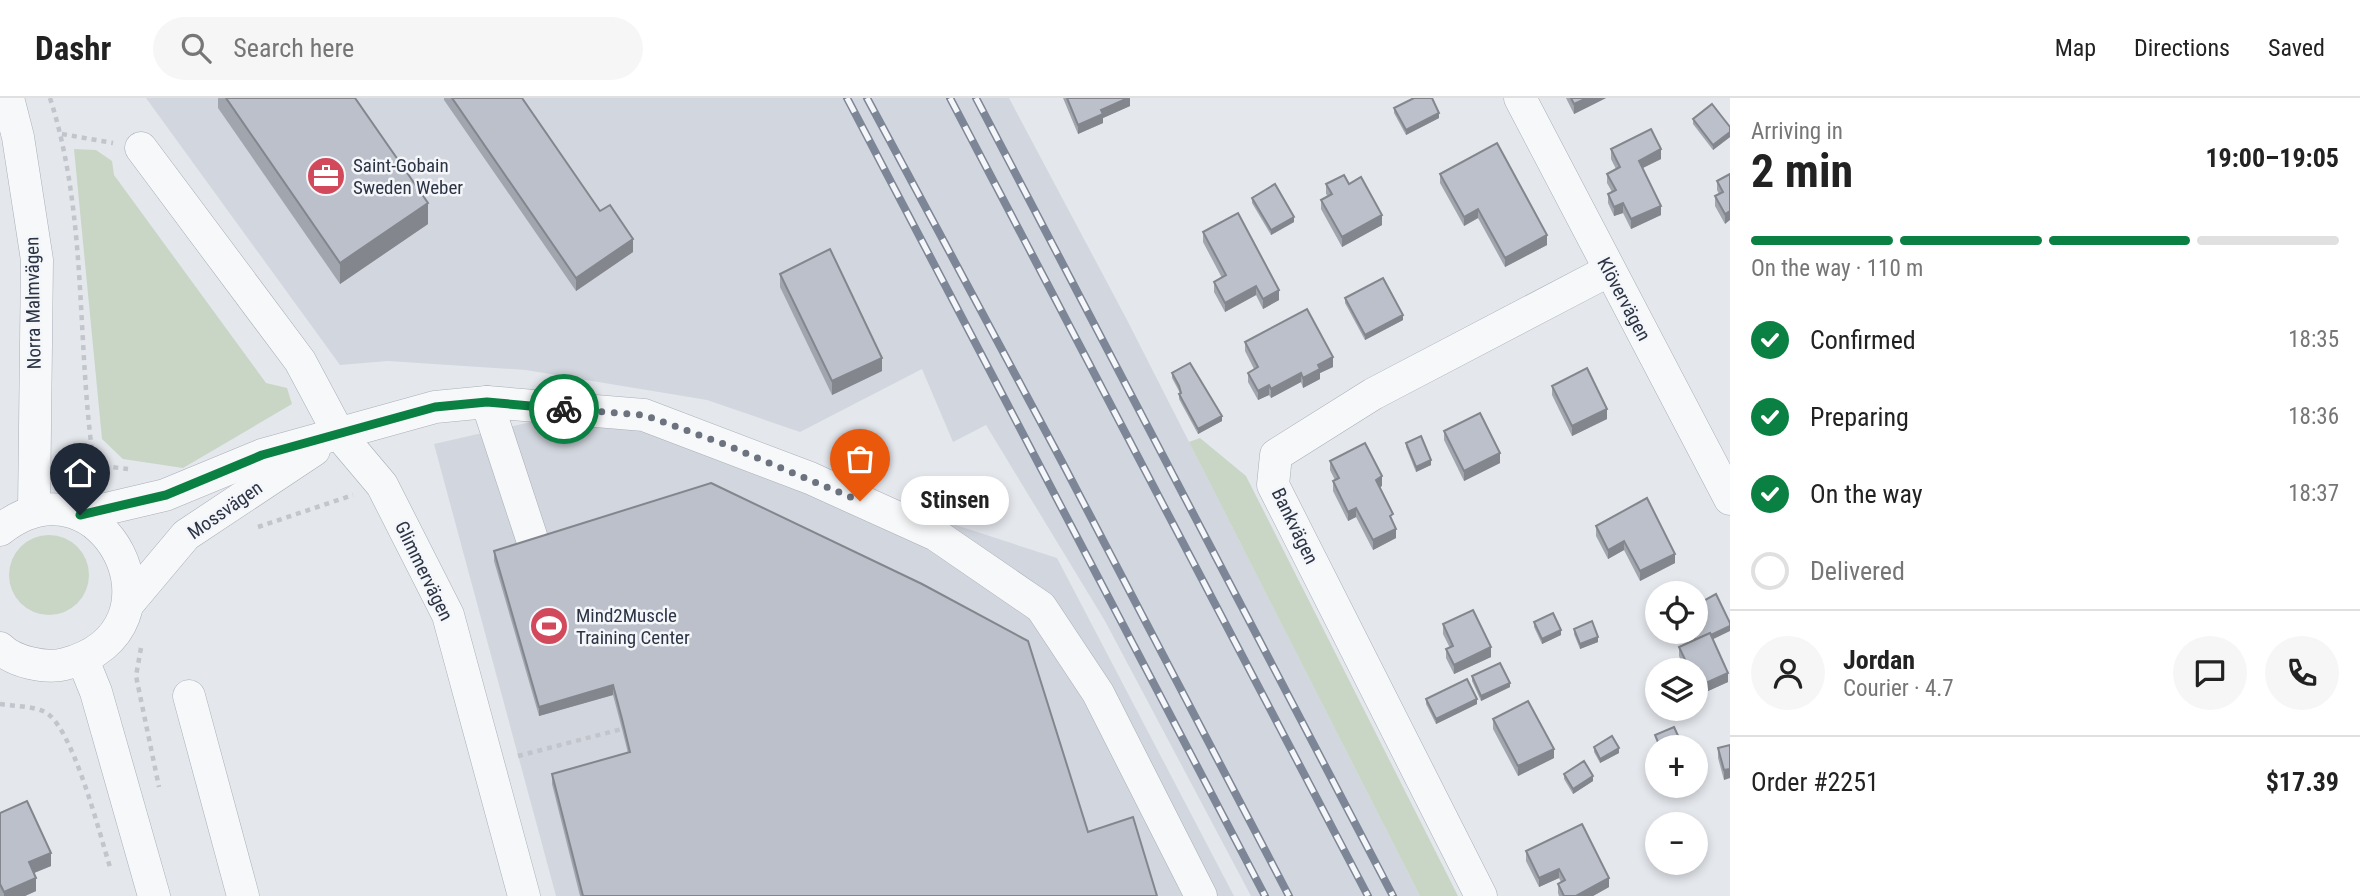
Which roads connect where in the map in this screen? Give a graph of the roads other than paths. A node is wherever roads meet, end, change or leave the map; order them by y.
1 (8, 98) edge
2 (1520, 98) edge
3 (141, 148) road end
4 (1608, 271) junction
5 (487, 402) junction
6 (339, 434) junction
7 (1730, 499) edge
8 (34, 511) junction
9 (80, 515) junction
10 (0, 530) edge
11 (535, 548) edge
12 (128, 604) junction
13 (0, 648) edge
14 (83, 660) junction
15 (33, 664) junction
16 (0, 668) edge
17 (189, 696) dead end
18 (154, 896) edge
19 (243, 896) edge
20 (524, 896) edge
21 (1201, 896) edge
22 (1481, 896) edge

1 - 8 street, Norra Malmvägen
2 - 4 street, Klövervägen
3 - 6 street
4 - 7 street, Klövervägen
4 - 22 street, Bankvägen
5 - 6 street, Mossvägen
5 - 11 street
5 - 21 street, Mossvägen
6 - 9 street, Mossvägen
6 - 12 street, Mossvägen
6 - 20 street, Glimmervägen
8 - 9 street, Mossvägen
8 - 10 street
9 - 12 street, Mossvägen
12 - 14 street, Mossvägen
13 - 15 street, Mossvägen
14 - 15 street, Mossvägen
14 - 18 street
15 - 16 street, Mossvägen
17 - 19 street

